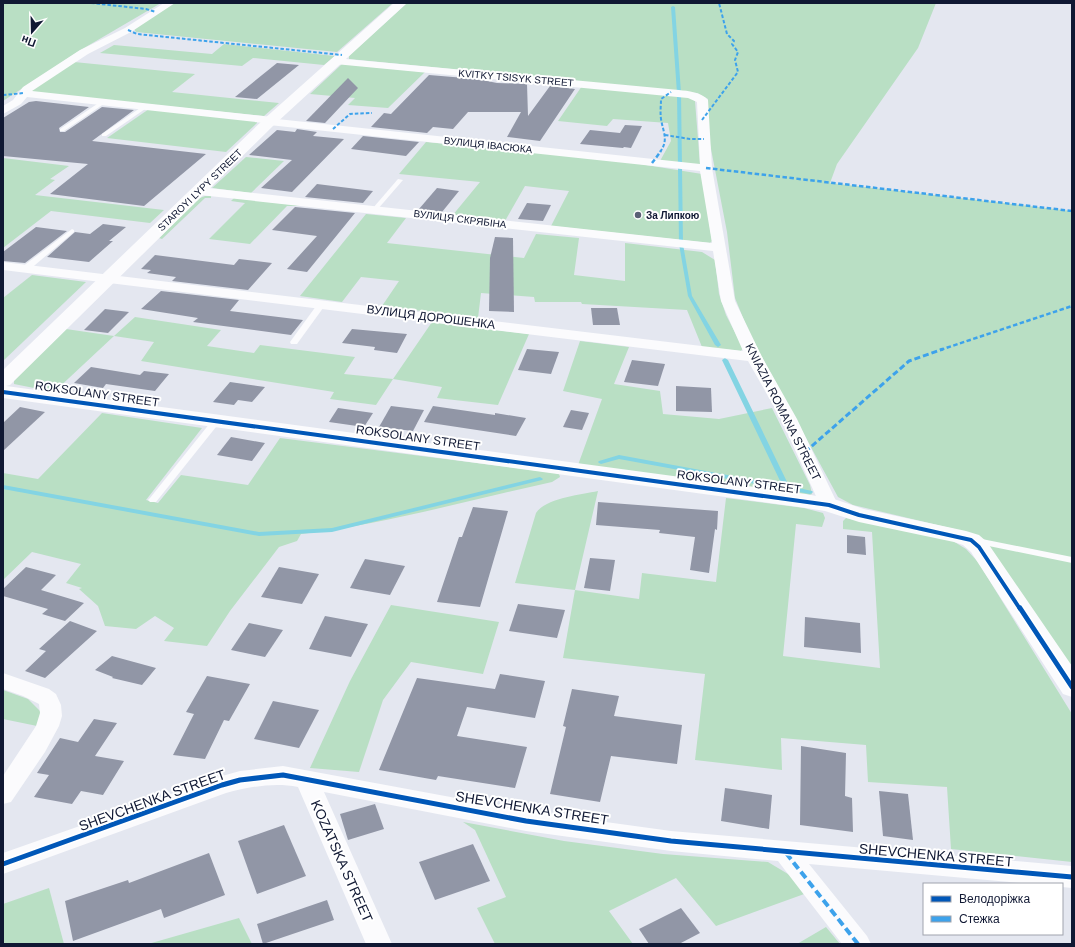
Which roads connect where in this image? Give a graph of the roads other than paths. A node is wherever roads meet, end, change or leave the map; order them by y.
1 (170, 3) edge
2 (401, 3) edge
3 (335, 61) junction
4 (24, 93) junction
5 (697, 97) joint
6 (105, 102) junction
7 (146, 106) junction
8 (3, 112) edge
9 (271, 121) junction
10 (62, 130) dead end
11 (104, 135) dead end
12 (706, 168) junction
13 (400, 180) dead end
14 (200, 191) junction
15 (375, 209) junction
16 (72, 231) dead end
17 (720, 248) junction
18 (3, 266) edge
19 (25, 268) junction
20 (109, 278) junction
21 (322, 304) junction
22 (294, 342) dead end
23 (754, 357) junction
24 (3, 380) edge
25 (3, 392) edge
26 (217, 420) junction
27 (153, 500) dead end
28 (830, 505) junction
29 (971, 540) junction
30 (1072, 560) edge
31 (3, 681) edge
32 (1072, 687) edge
33 (306, 779) junction
34 (3, 795) edge
35 (786, 853) junction
36 (3, 864) edge
37 (1072, 877) edge
38 (379, 944) edge
39 (858, 944) edge

1 - 4 street
2 - 3 street, STAROYI LYPY STREET
3 - 5 street, KVITKY TSISYK STREET
3 - 9 street, STAROYI LYPY STREET
4 - 6 street, ВУЛИЦЯ ІВАСЮКА
4 - 8 street
5 - 12 street, KNIAZIA ROMANA STREET
6 - 7 street, ВУЛИЦЯ ІВАСЮКА
6 - 10 lane
7 - 9 street, ВУЛИЦЯ ІВАСЮКА
7 - 11 lane
9 - 12 street, ВУЛИЦЯ ІВАСЮКА
9 - 14 street, STAROYI LYPY STREET
12 - 17 street, KNIAZIA ROMANA STREET
13 - 15 lane
14 - 15 street, ВУЛИЦЯ СКРЯБІНА
14 - 20 street, STAROYI LYPY STREET
15 - 17 street, ВУЛИЦЯ СКРЯБІНА
16 - 19 lane
17 - 23 street, KNIAZIA ROMANA STREET
18 - 19 street, ВУЛИЦЯ ДОРОШЕНКА
19 - 20 street, ВУЛИЦЯ ДОРОШЕНКА
20 - 21 street, ВУЛИЦЯ ДОРОШЕНКА
20 - 24 street, STAROYI LYPY STREET
21 - 22 lane
21 - 23 street, ВУЛИЦЯ ДОРОШЕНКА
23 - 28 street, KNIAZIA ROMANA STREET
25 - 26 street, ROKSOLANY STREET
26 - 27 lane
26 - 28 street, ROKSOLANY STREET
28 - 29 street
29 - 30 lane
29 - 32 street
31 - 34 street
33 - 35 street, SHEVCHENKA STREET
33 - 36 street, SHEVCHENKA STREET
33 - 38 street, KOZATSKA STREET
35 - 37 street, SHEVCHENKA STREET
35 - 39 street

